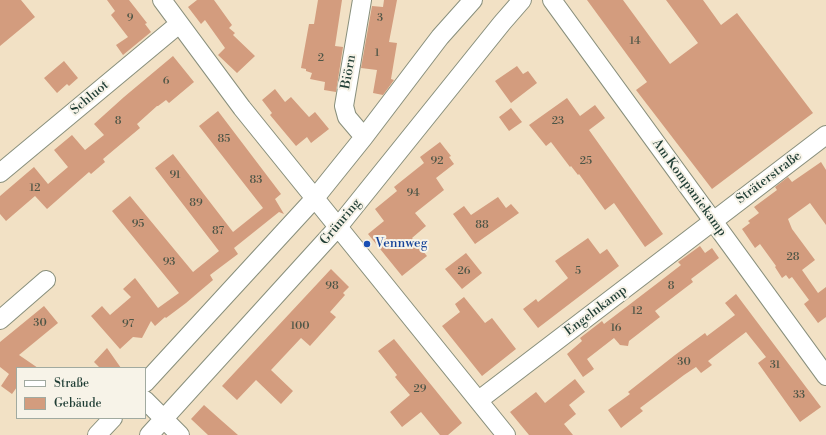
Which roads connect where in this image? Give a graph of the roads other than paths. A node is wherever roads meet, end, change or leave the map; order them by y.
1 (162, 0) edge
2 (362, 0) edge
3 (473, 0) edge
4 (522, 0) edge
5 (552, 0) edge
6 (179, 24) junction
7 (826, 135) edge
8 (364, 137) junction
9 (0, 173) edge
10 (315, 198) junction
11 (712, 221) junction
12 (338, 227) junction
13 (46, 280) dead end
14 (0, 320) edge
15 (826, 376) edge
16 (146, 382) edge
17 (479, 400) junction
18 (146, 401) edge
19 (164, 418) junction
20 (112, 419) edge
21 (97, 435) edge
22 (149, 435) edge
23 (180, 435) edge
24 (506, 435) edge

1 - 6 street
2 - 8 street, Biörn
3 - 8 street
4 - 12 street, Grünring
5 - 11 street, Am Kompaniekamp
6 - 9 street, Schluot
6 - 10 street
7 - 11 street, Sträterstraße
8 - 10 street
10 - 12 street
10 - 16 street
11 - 15 street, Am Kompaniekamp
11 - 17 street, Engelnkamp
12 - 17 street
12 - 19 street, Grünring
13 - 14 street
17 - 24 street
18 - 19 street
19 - 22 street, Grünring
19 - 23 street
20 - 21 street

